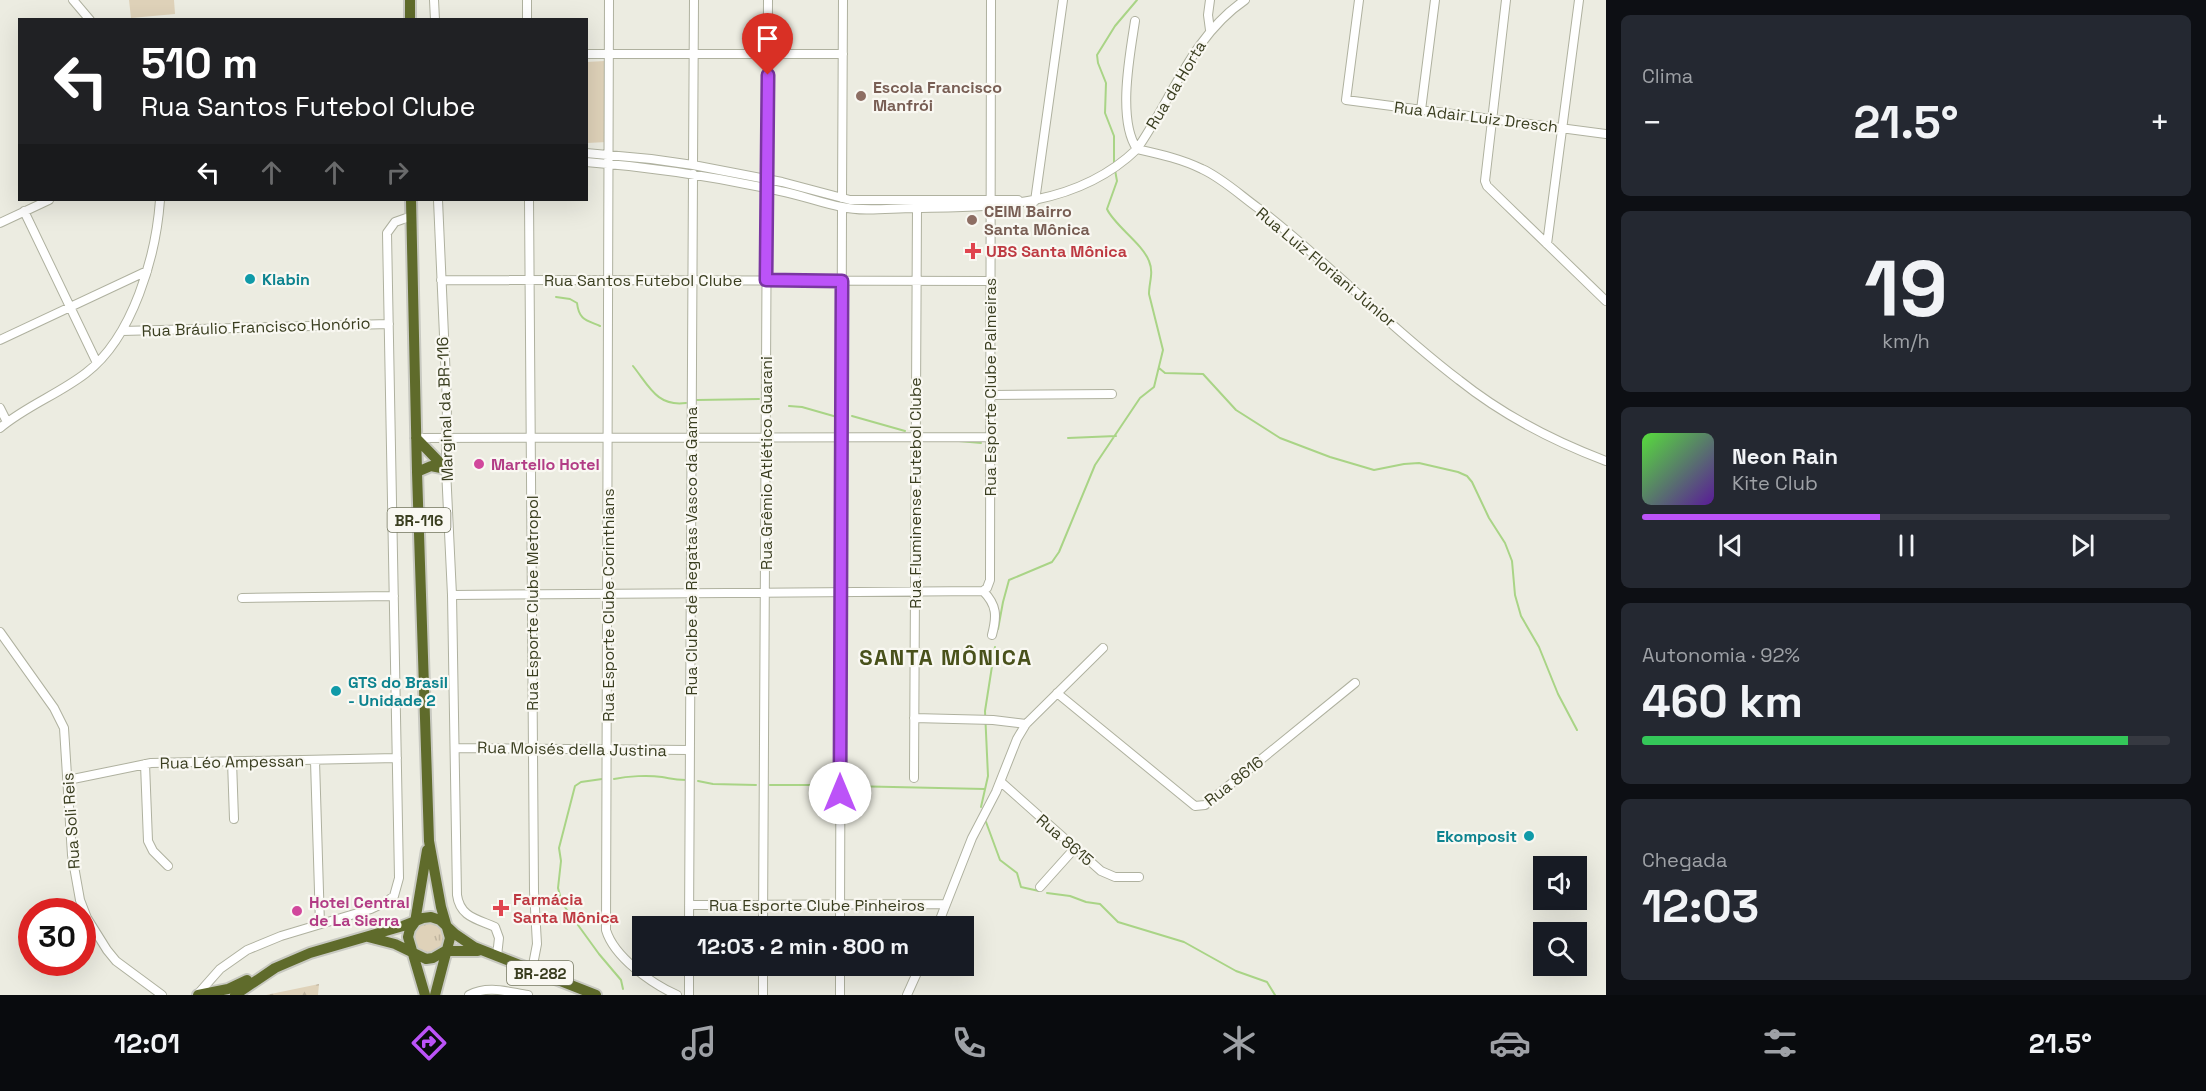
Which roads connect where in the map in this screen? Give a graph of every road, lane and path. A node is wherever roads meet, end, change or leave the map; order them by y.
1 (74, 0) edge
2 (410, 0) edge
3 (434, 0) edge
4 (527, 0) edge
5 (609, 0) edge
6 (694, 0) edge
7 (768, 0) edge
8 (843, 0) edge
9 (991, 0) edge
10 (1063, 0) edge
11 (1210, 0) edge
12 (1245, 0) edge
13 (1359, 0) edge
14 (1435, 0) edge
15 (1506, 0) edge
16 (1579, 0) edge
17 (88, 18) edge
18 (410, 18) edge
19 (435, 18) edge
20 (527, 18) edge
21 (1135, 21) dead end
22 (1210, 30) junction
23 (588, 54) edge
24 (609, 54) junction
25 (693, 54) junction
26 (768, 54) junction
27 (843, 54) junction
28 (1421, 110) junction
29 (1491, 119) junction
30 (1562, 128) junction
31 (1606, 134) edge
32 (1137, 149) junction
33 (588, 154) edge
34 (609, 159) junction
35 (588, 162) edge
36 (693, 170) junction
37 (767, 179) junction
38 (767, 188) junction
39 (842, 198) junction
40 (47, 201) edge
41 (160, 201) edge
42 (411, 201) edge
43 (438, 201) edge
44 (529, 201) edge
45 (1035, 201) junction
46 (990, 202) junction
47 (842, 207) junction
48 (917, 208) junction
49 (24, 211) junction
50 (412, 216) junction
51 (0, 223) edge
52 (1548, 244) junction
53 (147, 271) junction
54 (529, 279) junction
55 (441, 280) junction
56 (609, 280) junction
57 (692, 280) junction
58 (766, 280) junction
59 (842, 281) junction
60 (917, 281) junction
61 (990, 281) junction
62 (1606, 301) edge
63 (70, 307) junction
64 (389, 324) junction
65 (122, 331) junction
66 (0, 340) edge
67 (97, 363) junction
68 (1112, 394) dead end
69 (990, 395) junction
70 (0, 408) edge
71 (7, 422) junction
72 (0, 428) edge
73 (530, 437) junction
74 (608, 437) junction
75 (692, 437) junction
76 (766, 437) junction
77 (842, 437) junction
78 (916, 437) junction
79 (990, 437) junction
80 (416, 438) junction
81 (446, 438) junction
82 (1606, 461) edge
83 (446, 469) junction
84 (417, 472) junction
85 (915, 591) junction
86 (983, 591) junction
87 (765, 592) junction
88 (841, 592) junction
89 (691, 593) junction
90 (532, 594) junction
91 (608, 594) junction
92 (452, 595) junction
93 (394, 596) junction
94 (242, 598) dead end
95 (0, 632) edge
96 (992, 634) dead end
97 (1103, 648) dead end
98 (1355, 683) dead end
99 (1057, 693) junction
100 (914, 718) junction
101 (1026, 724) junction
102 (454, 748) junction
103 (533, 748) junction
104 (607, 749) junction
105 (690, 750) junction
106 (397, 758) junction
107 (232, 761) junction
108 (315, 761) junction
109 (145, 764) junction
110 (914, 778) dead end
111 (68, 780) junction
112 (1001, 783) junction
113 (234, 819) dead end
114 (429, 841) junction
115 (1075, 848) junction
116 (168, 866) dead end
117 (1138, 877) dead end
118 (1040, 887) dead end
119 (945, 904) junction
120 (689, 905) junction
121 (763, 905) junction
122 (840, 905) junction
123 (689, 916) edge
124 (763, 916) edge
125 (840, 916) edge
126 (941, 916) edge
127 (415, 922) junction
128 (320, 924) junction
129 (446, 926) junction
130 (365, 936) junction
131 (446, 951) junction
132 (485, 951) junction
133 (413, 952) junction
134 (497, 956) junction
135 (275, 968) junction
136 (532, 970) junction
137 (689, 976) edge
138 (763, 976) edge
139 (840, 976) edge
140 (916, 976) edge
141 (162, 995) edge
142 (197, 995) edge
143 (235, 995) edge
144 (424, 995) edge
145 (435, 995) edge
146 (469, 995) edge
147 (528, 995) edge
148 (596, 995) edge
149 (677, 995) edge
150 (689, 995) edge
151 (763, 995) edge
152 (840, 995) edge
153 (908, 995) edge

1 - 17 street
2 - 18 highway
3 - 19 street
4 - 20 street
5 - 24 street, Rua Esporte Clube Corinthians
6 - 25 street, Rua Clube de Regatas Vasco da Gama
7 - 26 street, Rua Grêmio Atlético Guarani
8 - 27 street
9 - 46 street, Rua Esporte Clube Palmeiras
10 - 45 street
11 - 22 street
12 - 22 street, Rua da Horta
13 - 28 street, Rua Adair Luiz Dresch
14 - 28 street
15 - 29 street
16 - 30 street
21 - 32 street
22 - 32 street, Rua da Horta
23 - 24 street
24 - 25 street
24 - 34 street, Rua Esporte Clube Corinthians
25 - 26 street
25 - 36 street, Rua Clube de Regatas Vasco da Gama
26 - 27 street
26 - 37 street, Rua Grêmio Atlético Guarani
27 - 39 street
28 - 29 street, Rua Adair Luiz Dresch
29 - 30 street, Rua Adair Luiz Dresch
29 - 52 street
30 - 31 street, Rua Adair Luiz Dresch
30 - 52 street
32 - 45 street
32 - 82 street, Rua Luiz Floriani Júnior
33 - 34 street
34 - 35 street
34 - 36 street
34 - 56 street, Rua Esporte Clube Corinthians
36 - 37 street
36 - 38 street
36 - 57 street, Rua Clube de Regatas Vasco da Gama
37 - 38 street, Rua Grêmio Atlético Guarani
37 - 39 street
38 - 47 street
38 - 58 street, Rua Grêmio Atlético Guarani
39 - 46 street
40 - 49 street
41 - 53 street
42 - 50 highway, BR-116
43 - 55 street, Marginal da BR-116
44 - 54 street, Rua Esporte Clube Metropol
45 - 46 street
46 - 48 street
46 - 61 street, Rua Esporte Clube Palmeiras
47 - 48 street
47 - 59 street
48 - 60 street, Rua Fluminense Futebol Clube
49 - 51 street
49 - 63 street
50 - 64 street
50 - 80 highway, BR-116
52 - 62 street
53 - 63 street
53 - 65 street
54 - 55 street, Rua Santos Futebol Clube
54 - 56 street, Rua Santos Futebol Clube
54 - 73 street, Rua Esporte Clube Metropol
55 - 81 street, Marginal da BR-116
56 - 57 street, Rua Santos Futebol Clube
56 - 74 street, Rua Esporte Clube Corinthians
57 - 58 street, Rua Santos Futebol Clube
57 - 75 street, Rua Clube de Regatas Vasco da Gama
58 - 59 street, Rua Santos Futebol Clube
58 - 76 street, Rua Grêmio Atlético Guarani
59 - 60 street, Rua Santos Futebol Clube
59 - 77 street
60 - 61 street, Rua Santos Futebol Clube
60 - 78 street, Rua Fluminense Futebol Clube
61 - 69 street, Rua Esporte Clube Palmeiras
63 - 66 street
63 - 67 street
64 - 65 street, Rua Bráulio Francisco Honório
64 - 93 street
65 - 67 street
67 - 71 street
68 - 69 street
69 - 79 street, Rua Esporte Clube Palmeiras
70 - 71 street
71 - 72 street
73 - 74 street
73 - 81 street
73 - 90 street, Rua Esporte Clube Metropol
74 - 75 street
74 - 91 street, Rua Esporte Clube Corinthians
75 - 76 street
75 - 89 street, Rua Clube de Regatas Vasco da Gama
76 - 77 street
76 - 87 street, Rua Grêmio Atlético Guarani
77 - 78 street
77 - 88 street
78 - 79 street
78 - 85 street, Rua Fluminense Futebol Clube
79 - 86 street, Rua Esporte Clube Palmeiras
80 - 81 street
80 - 83 highway
80 - 84 highway, BR-116
81 - 83 street, Marginal da BR-116
83 - 84 highway
83 - 92 street, Marginal da BR-116
84 - 114 highway, BR-116
85 - 86 street
85 - 88 street
85 - 100 street, Rua Fluminense Futebol Clube
86 - 96 street
87 - 88 street
87 - 89 street
87 - 121 street, Rua Grêmio Atlético Guarani
88 - 122 street
89 - 91 street
89 - 105 street, Rua Clube de Regatas Vasco da Gama
90 - 91 street
90 - 92 street
90 - 103 street, Rua Esporte Clube Metropol
91 - 104 street, Rua Esporte Clube Corinthians
92 - 102 street, Marginal da BR-116
93 - 94 street
93 - 106 street
95 - 111 street, Rua Soli Reis
97 - 99 street
98 - 99 street, Rua 8616
99 - 101 street
100 - 101 street
100 - 110 street, Rua Fluminense Futebol Clube
101 - 112 street
102 - 103 street, Rua Moisés della Justina
102 - 134 street, Marginal da BR-116
103 - 104 street, Rua Moisés della Justina
103 - 136 street, Rua Esporte Clube Metropol
104 - 105 street, Rua Moisés della Justina
104 - 149 street, Rua Esporte Clube Corinthians
105 - 120 street, Rua Clube de Regatas Vasco da Gama
106 - 108 street, Rua Léo Ampessan
106 - 128 street
107 - 108 street, Rua Léo Ampessan
107 - 109 street, Rua Léo Ampessan
107 - 113 street
108 - 128 street
109 - 111 street, Rua Léo Ampessan
109 - 116 street
111 - 141 street, Rua Soli Reis
112 - 115 street, Rua 8615
112 - 119 street
114 - 127 highway, BR-116
114 - 129 highway, BR-116
115 - 117 street, Rua 8615
115 - 118 street
119 - 122 street, Rua Esporte Clube Pinheiros
119 - 126 street
120 - 121 street, Rua Esporte Clube Pinheiros
120 - 123 street, Rua Clube de Regatas Vasco da Gama
121 - 122 street, Rua Esporte Clube Pinheiros
121 - 124 street, Rua Grêmio Atlético Guarani
122 - 125 street
127 - 129 highway, BR-282
127 - 130 highway, BR-282
127 - 133 highway, BR-116
128 - 142 street
129 - 131 highway, BR-116
129 - 132 highway, BR-282
130 - 133 highway, BR-282
130 - 135 highway, BR-282
131 - 132 highway, BR-282
131 - 133 highway, BR-282
131 - 145 highway, BR-116
132 - 134 highway, BR-282
133 - 144 highway, BR-116
134 - 136 highway, BR-282
135 - 142 highway
135 - 143 highway, BR-282
136 - 148 highway, BR-282
137 - 150 street
138 - 151 street
139 - 152 street
140 - 153 street
146 - 147 street

